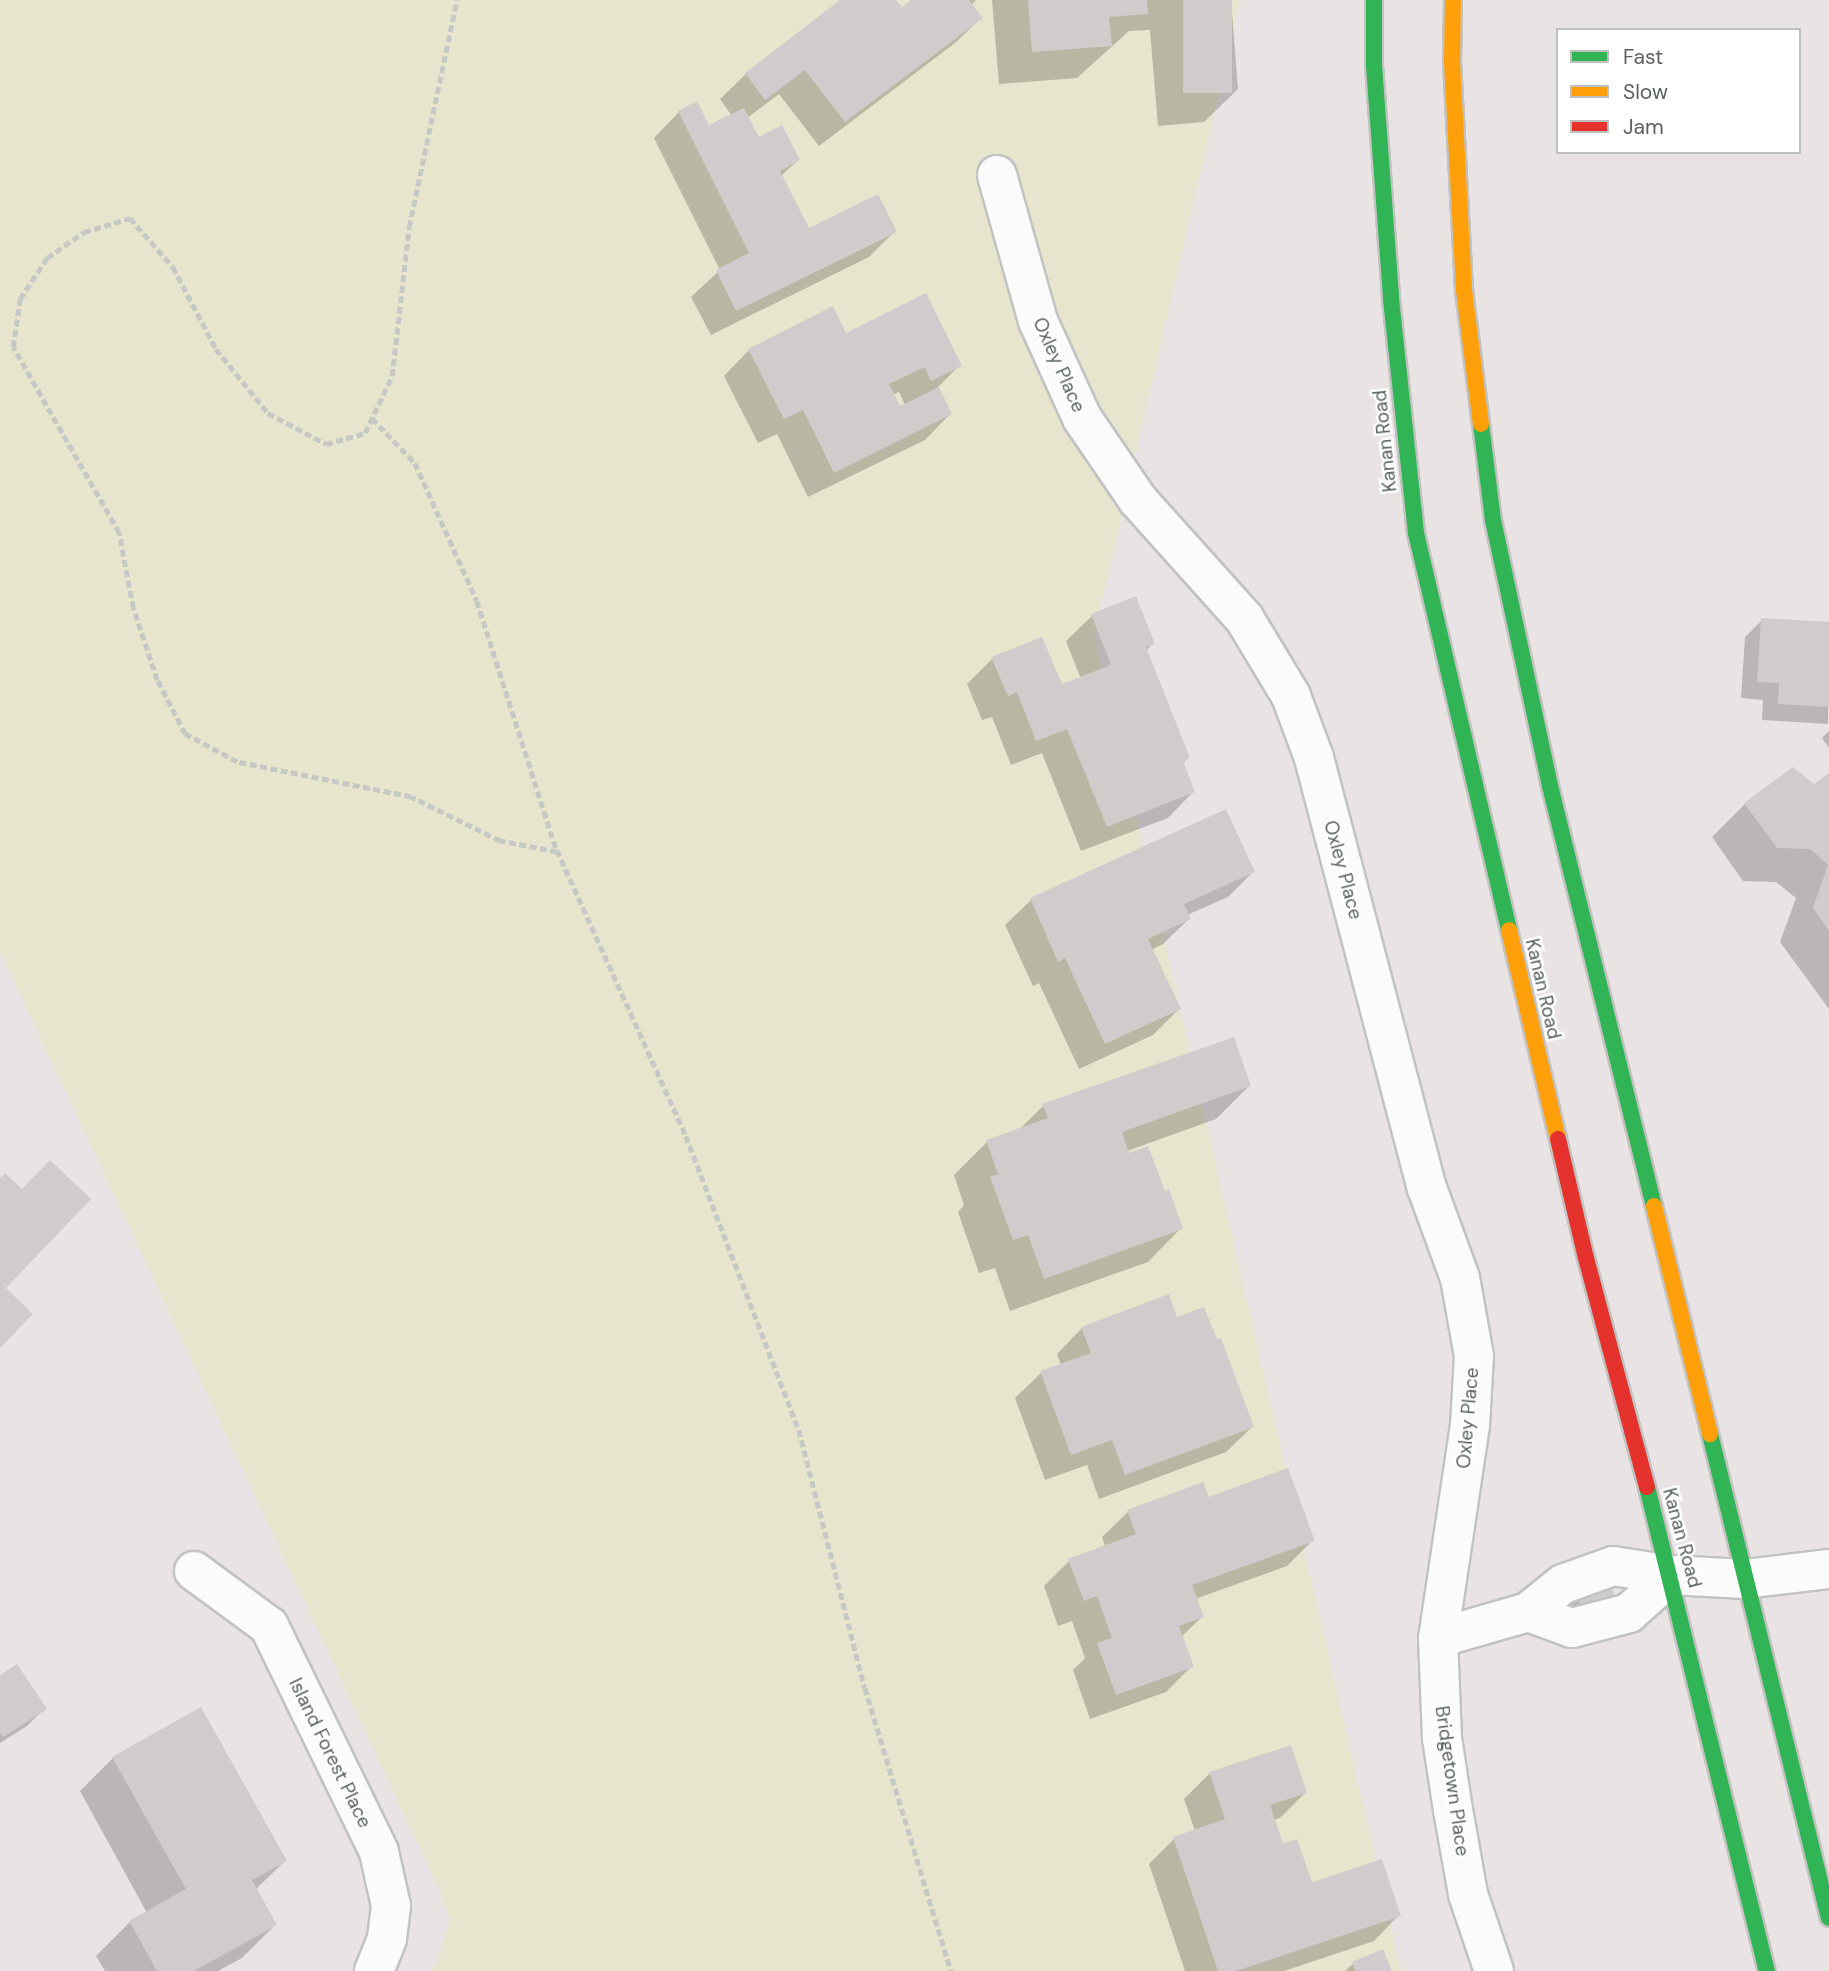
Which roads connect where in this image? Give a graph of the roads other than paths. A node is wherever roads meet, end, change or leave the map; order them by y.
1 (1374, 0) edge
2 (1453, 0) edge
3 (997, 175) dead end
4 (1829, 1569) edge
5 (194, 1571) dead end
6 (1671, 1575) junction
7 (1745, 1579) junction
8 (1438, 1638) junction
9 (1829, 1918) edge
10 (374, 1971) edge
11 (1494, 1971) edge
12 (1766, 1971) edge

1 - 6 main road, Kanan Road
2 - 7 main road
3 - 8 street, Oxley Place
4 - 7 street
5 - 10 street, Island Forest Place
6 - 7 street
6 - 8 street
6 - 12 main road, Kanan Road
7 - 9 main road
8 - 11 street, Bridgetown Place

